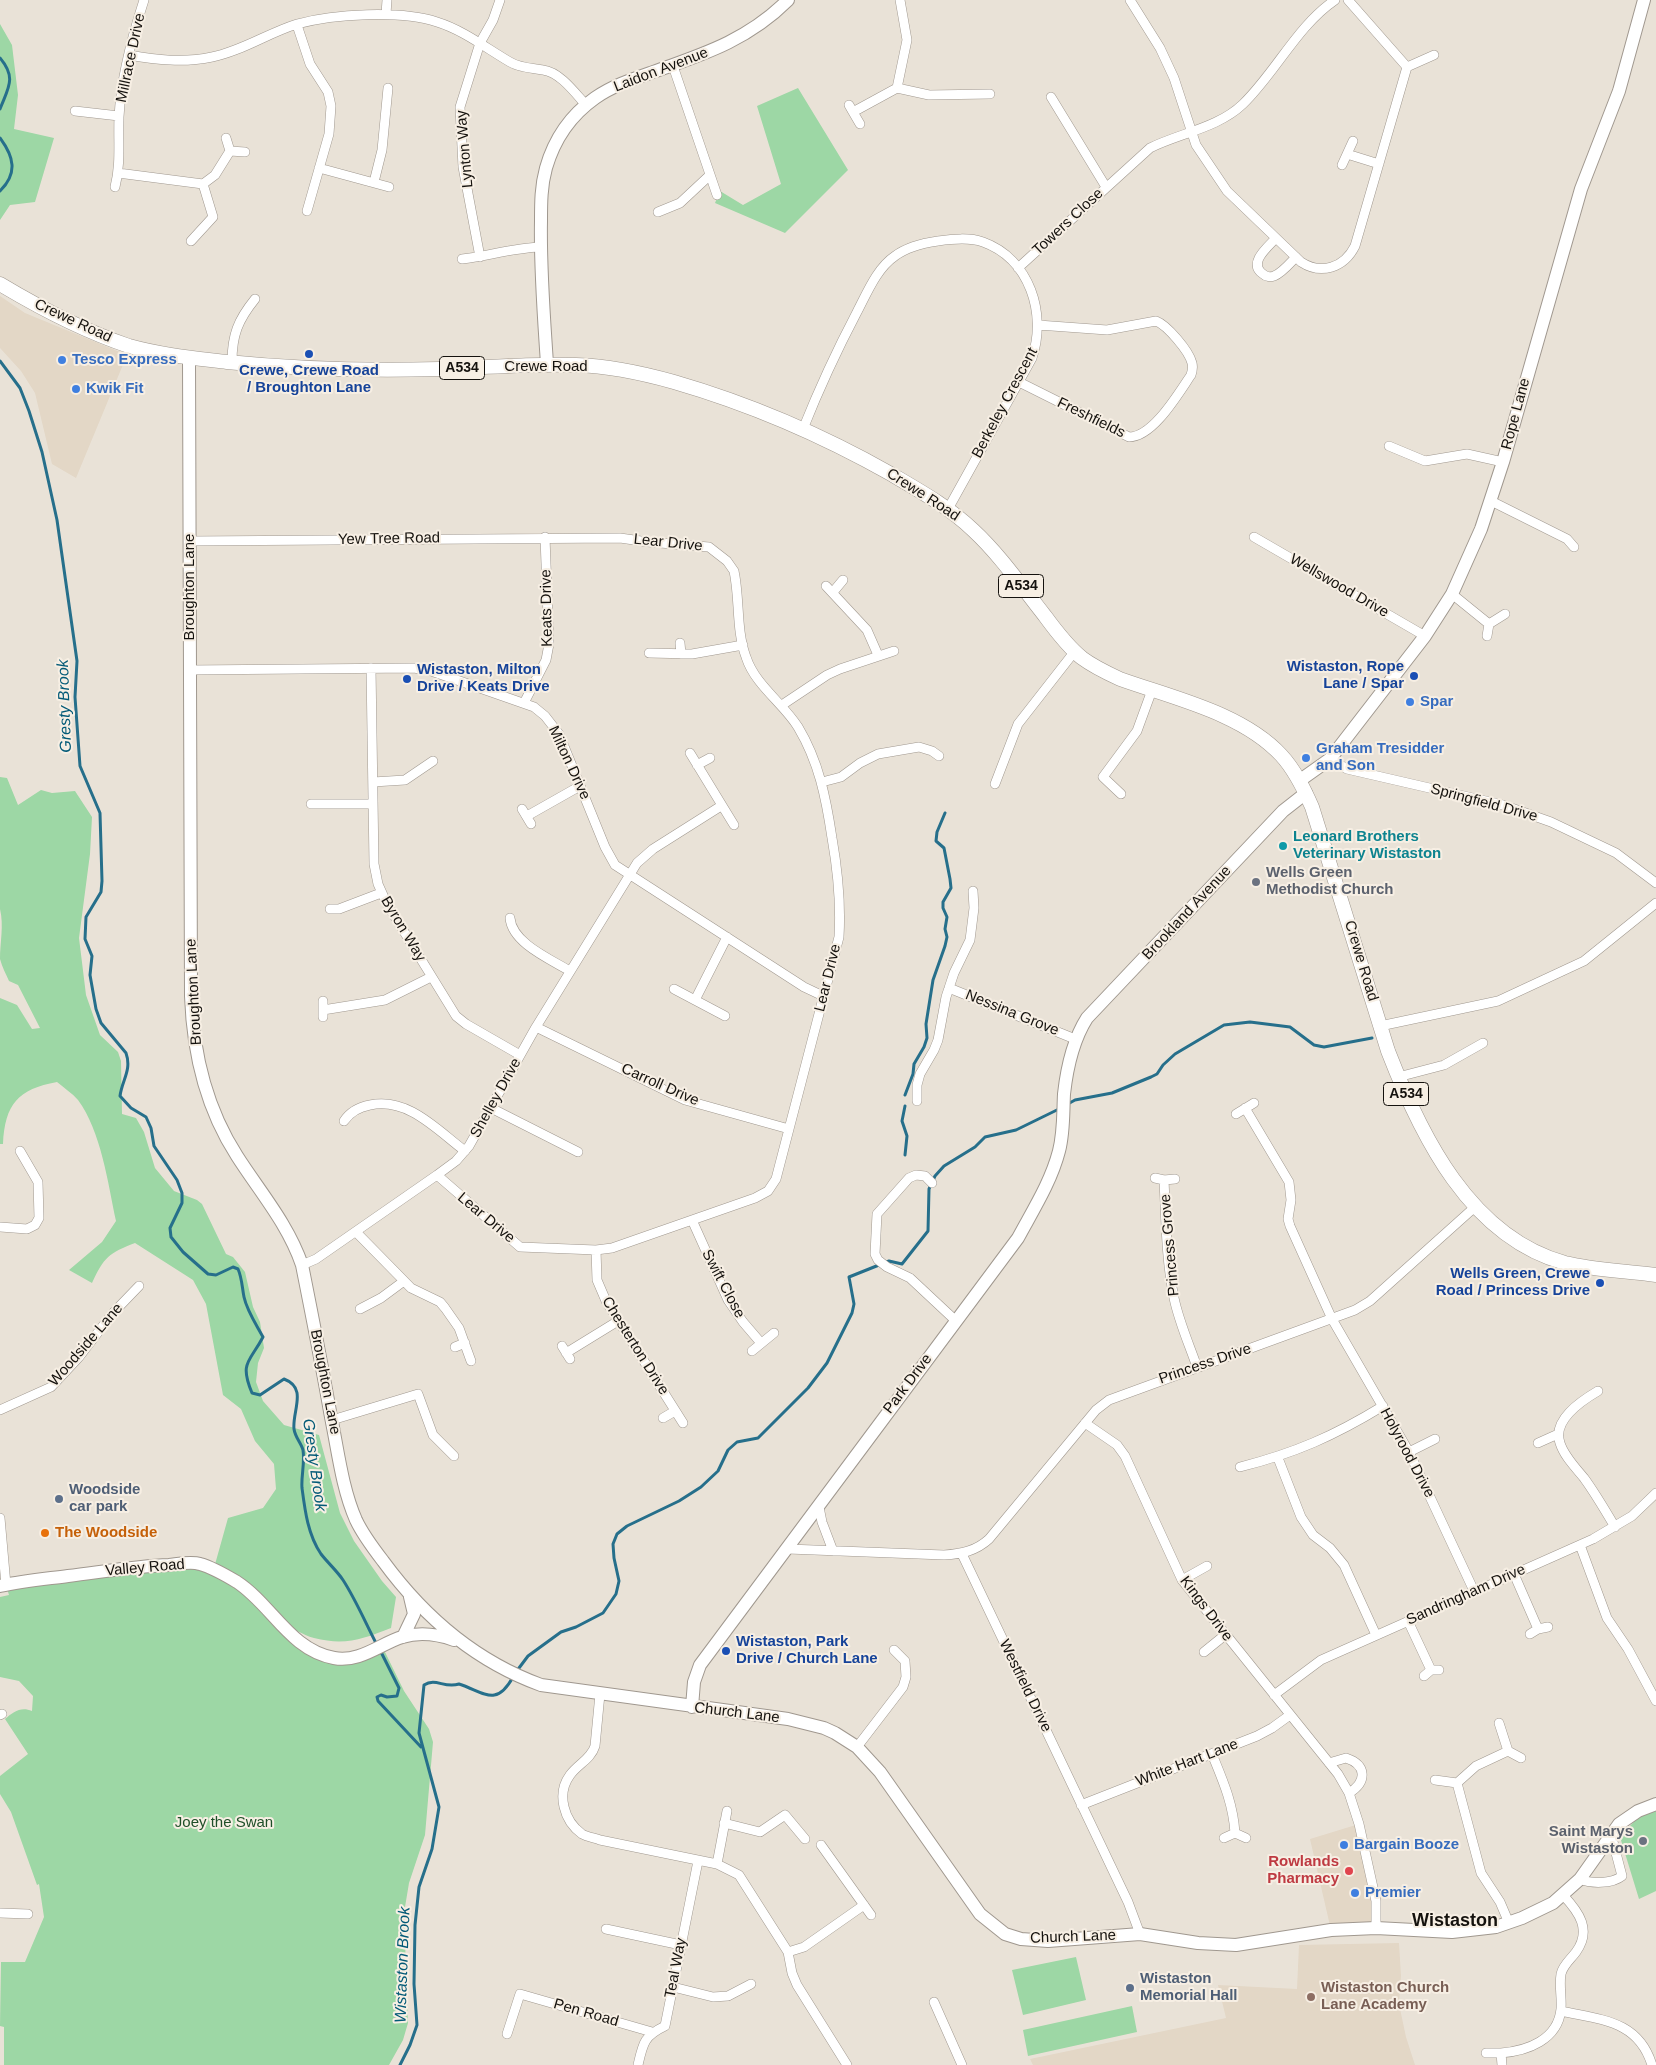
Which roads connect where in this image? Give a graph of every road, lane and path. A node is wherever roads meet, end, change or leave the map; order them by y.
1 (144, 0) edge
2 (387, 0) edge
3 (500, 0) edge
4 (900, 0) edge
5 (1130, 0) edge
6 (1335, 0) edge
7 (1348, 0) edge
8 (1644, 0) edge
9 (781, 2) edge
10 (386, 14) junction
11 (297, 25) junction
12 (480, 43) junction
13 (129, 55) junction
14 (1434, 55) dead end
15 (673, 66) junction
16 (1407, 66) junction
17 (388, 88) dead end
18 (898, 88) junction
19 (990, 94) dead end
20 (1051, 97) dead end
21 (586, 106) junction
22 (75, 111) dead end
23 (119, 116) junction
24 (860, 124) dead end
25 (1190, 132) junction
26 (226, 138) dead end
27 (1353, 141) dead end
28 (230, 151) junction
29 (245, 152) dead end
30 (1347, 154) junction
31 (1379, 164) junction
32 (1342, 165) dead end
33 (319, 168) junction
34 (118, 173) junction
35 (710, 175) junction
36 (374, 182) junction
37 (203, 184) junction
38 (115, 186) dead end
39 (1106, 186) junction
40 (389, 187) dead end
41 (717, 194) dead end
42 (307, 211) dead end
43 (658, 212) dead end
44 (1276, 238) junction
45 (191, 241) dead end
46 (540, 247) junction
47 (480, 257) junction
48 (1296, 257) junction
49 (462, 259) dead end
50 (1018, 268) junction
51 (0, 284) edge
52 (255, 299) dead end
53 (1038, 325) junction
54 (189, 358) junction
55 (232, 362) junction
56 (547, 364) junction
57 (1019, 382) junction
58 (803, 429) junction
59 (1389, 446) dead end
60 (1503, 462) junction
61 (1491, 501) junction
62 (948, 509) junction
63 (1254, 536) dead end
64 (546, 537) junction
65 (589, 537) joint
66 (190, 541) junction
67 (1574, 547) dead end
68 (843, 580) dead end
69 (1452, 594) junction
70 (1505, 614) dead end
71 (1489, 624) junction
72 (1425, 636) junction
73 (1487, 636) dead end
74 (680, 643) dead end
75 (743, 646) junction
76 (894, 651) dead end
77 (1075, 651) junction
78 (650, 653) dead end
79 (681, 654) junction
80 (878, 655) junction
81 (371, 668) junction
82 (190, 670) junction
83 (1152, 690) junction
84 (524, 703) junction
85 (782, 705) junction
86 (936, 750) dead end
87 (690, 753) dead end
88 (710, 758) dead end
89 (1330, 759) junction
90 (427, 763) dead end
91 (697, 765) junction
92 (373, 782) junction
93 (822, 782) junction
94 (995, 784) dead end
95 (580, 786) junction
96 (1303, 787) junction
97 (1121, 794) dead end
98 (311, 804) dead end
99 (373, 804) junction
100 (721, 806) junction
101 (527, 816) dead end
102 (734, 825) dead end
103 (629, 874) junction
104 (1656, 883) edge
105 (973, 891) dead end
106 (381, 893) junction
107 (1656, 903) edge
108 (330, 909) dead end
109 (510, 918) dead end
110 (727, 937) junction
111 (570, 971) junction
112 (431, 977) junction
113 (949, 988) junction
114 (674, 989) dead end
115 (824, 996) junction
116 (695, 1000) junction
117 (323, 1009) dead end
118 (725, 1016) dead end
119 (1380, 1026) junction
120 (536, 1027) junction
121 (1075, 1038) junction
122 (1483, 1043) dead end
123 (520, 1055) junction
124 (1398, 1077) junction
125 (916, 1101) dead end
126 (1254, 1103) dead end
127 (491, 1108) junction
128 (1245, 1108) junction
129 (1236, 1114) dead end
130 (346, 1115) dead end
131 (789, 1129) junction
132 (20, 1151) dead end
133 (465, 1151) junction
134 (578, 1152) dead end
135 (437, 1175) junction
136 (1175, 1179) dead end
137 (932, 1183) dead end
138 (1476, 1206) junction
139 (692, 1220) junction
140 (0, 1227) edge
141 (356, 1232) junction
142 (596, 1250) junction
143 (302, 1265) junction
144 (1656, 1275) edge
145 (404, 1280) junction
146 (139, 1286) dead end
147 (369, 1292) dead end
148 (373, 1301) junction
149 (360, 1309) dead end
150 (1332, 1319) junction
151 (618, 1321) junction
152 (956, 1321) junction
153 (774, 1333) dead end
154 (761, 1342) junction
155 (465, 1343) junction
156 (455, 1346) dead end
157 (752, 1351) dead end
158 (566, 1353) dead end
159 (471, 1361) dead end
160 (1197, 1367) junction
161 (1598, 1391) dead end
162 (1383, 1406) junction
163 (0, 1410) edge
164 (676, 1411) junction
165 (663, 1418) dead end
166 (332, 1420) junction
167 (683, 1423) dead end
168 (1086, 1423) junction
169 (1558, 1434) junction
170 (1434, 1439) dead end
171 (1538, 1443) dead end
172 (1409, 1452) junction
173 (454, 1456) dead end
174 (1278, 1458) junction
175 (1240, 1467) dead end
176 (1656, 1493) edge
177 (819, 1507) junction
178 (0, 1518) edge
179 (1615, 1527) junction
180 (1580, 1545) junction
181 (788, 1549) junction
182 (833, 1550) junction
183 (962, 1554) junction
184 (1207, 1566) dead end
185 (1514, 1574) junction
186 (1182, 1580) junction
187 (3, 1585) edge
188 (1474, 1591) junction
189 (409, 1594) junction
190 (1408, 1621) junction
191 (1530, 1634) dead end
192 (1376, 1635) junction
193 (1225, 1636) junction
194 (403, 1637) junction
195 (461, 1643) junction
196 (894, 1650) dead end
197 (1204, 1652) dead end
198 (1431, 1672) dead end
199 (600, 1694) junction
200 (1274, 1696) junction
201 (1656, 1701) edge
202 (692, 1707) junction
203 (1290, 1716) junction
204 (1499, 1723) dead end
205 (857, 1747) junction
206 (1508, 1751) junction
207 (1212, 1754) junction
208 (1521, 1758) dead end
209 (1329, 1763) junction
210 (1434, 1780) dead end
211 (1457, 1783) junction
212 (1349, 1793) junction
213 (1656, 1804) edge
214 (1082, 1805) junction
215 (726, 1811) dead end
216 (724, 1823) junction
217 (1235, 1833) junction
218 (1611, 1834) junction
219 (1224, 1838) dead end
220 (1246, 1838) dead end
221 (805, 1839) dead end
222 (822, 1845) dead end
223 (698, 1861) junction
224 (717, 1864) junction
225 (1580, 1879) junction
226 (1563, 1895) junction
227 (864, 1905) junction
228 (0, 1912) edge
229 (28, 1914) dead end
230 (871, 1915) dead end
231 (1509, 1923) junction
232 (1376, 1928) junction
233 (606, 1929) dead end
234 (1140, 1934) junction
235 (681, 1946) junction
236 (788, 1952) junction
237 (751, 1984) dead end
238 (673, 1987) junction
239 (934, 2002) dead end
240 (1561, 2011) junction
241 (652, 2032) junction
242 (507, 2034) dead end
243 (1486, 2053) dead end
244 (1501, 2053) junction
245 (1653, 2061) edge
246 (638, 2065) edge
247 (847, 2065) edge
248 (962, 2065) edge
249 (1502, 2065) edge

1 - 13 street, Millrace Drive
2 - 10 street
3 - 12 street, Lynton Way
4 - 18 street
5 - 25 street
6 - 25 street
7 - 16 street
8 - 60 street, Rope Lane
9 - 15 street, Laidon Avenue
10 - 11 street
10 - 12 street
11 - 13 street
11 - 33 street
12 - 21 street
12 - 47 street, Lynton Way
13 - 23 street, Millrace Drive
14 - 16 street
15 - 21 street, Laidon Avenue
15 - 35 street
16 - 31 street
17 - 36 street
18 - 19 street
18 - 24 street
20 - 39 street, Towers Close
21 - 46 street, Laidon Avenue
22 - 23 street, Millrace Drive
23 - 34 street, Millrace Drive
25 - 39 street
25 - 44 street
26 - 28 street
27 - 30 street
28 - 29 street
28 - 37 street
30 - 31 street
30 - 32 street
31 - 48 street
33 - 36 street
33 - 42 street
34 - 37 street
34 - 38 street, Millrace Drive
35 - 41 street
35 - 43 street
36 - 40 street
37 - 45 street
39 - 50 street, Towers Close
44 - 48 street
44 - 48 street
46 - 47 street
46 - 56 street, Laidon Avenue
47 - 49 street
50 - 53 street, Berkeley Crescent
50 - 58 street, Berkeley Crescent
51 - 54 main road, Crewe Road / A534
52 - 55 street
53 - 57 street, Berkeley Crescent
53 - 57 street, Freshfields
54 - 55 main road, Crewe Road / A534
54 - 66 street, Broughton Lane
55 - 56 main road, Crewe Road / A534
56 - 58 main road, Crewe Road / A534
57 - 62 street, Berkeley Crescent
58 - 62 main road, Crewe Road / A534
59 - 60 street
60 - 61 street, Rope Lane
61 - 67 street
61 - 69 street, Rope Lane
62 - 77 main road, Crewe Road / A534
63 - 72 street, Wellswood Drive
64 - 65 street, Yew Tree Road
64 - 66 street, Yew Tree Road
64 - 84 street, Keats Drive
65 - 75 street, Lear Drive
66 - 82 street, Broughton Lane
68 - 80 street
69 - 71 street
69 - 72 street, Rope Lane
70 - 71 street
71 - 73 street
72 - 89 street, Rope Lane
74 - 79 street
75 - 79 street
75 - 85 street, Lear Drive
76 - 80 street
77 - 83 main road, Crewe Road / A534
77 - 94 street
78 - 79 street
80 - 85 street
81 - 82 street, Milton Drive
81 - 84 street, Milton Drive
81 - 92 street, Byron Way
82 - 143 street, Broughton Lane
83 - 96 main road, Crewe Road / A534
83 - 97 street
84 - 95 street, Milton Drive
85 - 93 street, Lear Drive
86 - 93 street
87 - 91 street
88 - 91 street
89 - 96 street, Rope Lane
89 - 104 street, Springfield Drive
90 - 92 street
91 - 100 street
92 - 99 street, Byron Way
93 - 115 street, Lear Drive
95 - 101 street
95 - 103 street, Milton Drive
96 - 119 main road, Crewe Road / A534
96 - 121 street, Brookland Avenue
98 - 99 street
99 - 106 street, Byron Way
100 - 102 street
100 - 103 street, Shelley Drive
103 - 110 street, Milton Drive
103 - 111 street, Shelley Drive
105 - 113 street, Nessina Grove
106 - 108 street
106 - 112 street, Byron Way
107 - 119 street
109 - 111 street
110 - 115 street, Milton Drive
110 - 116 street
111 - 120 street, Shelley Drive
112 - 117 street
112 - 123 street, Byron Way
113 - 121 street, Nessina Grove
113 - 125 street, Nessina Grove
114 - 116 street
115 - 131 street, Lear Drive
116 - 118 street
119 - 124 main road, Crewe Road / A534
120 - 123 street, Shelley Drive
120 - 131 street, Carroll Drive
121 - 152 street, Park Drive
122 - 124 street
123 - 127 street, Shelley Drive
124 - 138 main road, Crewe Road / A534
126 - 128 street
127 - 133 street, Shelley Drive
127 - 134 street
128 - 129 street
128 - 150 street, Holyrood Drive
130 - 133 street
131 - 139 street, Lear Drive
132 - 140 street
133 - 135 street, Shelley Drive
135 - 141 street, Shelley Drive
135 - 142 street, Lear Drive
136 - 160 street, Princess Grove
137 - 152 street
138 - 144 main road, Crewe Road / A534
138 - 150 street, Princess Drive
139 - 142 street, Lear Drive
139 - 154 street, Swift Close
141 - 143 street, Shelley Drive
141 - 145 street
142 - 151 street, Chesterton Drive
143 - 166 street, Broughton Lane
145 - 148 street
145 - 155 street
146 - 163 street, Woodside Lane
147 - 148 street
148 - 149 street
150 - 160 street, Princess Drive
150 - 162 street, Holyrood Drive
151 - 158 street
151 - 164 street, Chesterton Drive
152 - 177 street, Park Drive
153 - 154 street
154 - 157 street
155 - 156 street
155 - 159 street
160 - 168 street, Princess Drive
161 - 169 street
162 - 172 street, Holyrood Drive
162 - 174 street
164 - 165 street, Chesterton Drive
164 - 167 street, Chesterton Drive
166 - 173 street
166 - 189 street, Broughton Lane
168 - 183 street, Princess Drive
168 - 186 street, Kings Drive
169 - 171 street
169 - 179 street
170 - 172 street
172 - 188 street, Holyrood Drive
174 - 175 street
174 - 192 street
176 - 179 street, Sandringham Drive
177 - 181 street, Park Drive
177 - 182 street
178 - 187 street
179 - 180 street, Sandringham Drive
180 - 185 street, Sandringham Drive
180 - 201 street
181 - 182 street
181 - 202 street, Park Drive
182 - 183 street
183 - 214 street, Westfield Drive
184 - 186 street
185 - 188 street, Sandringham Drive
185 - 191 street
186 - 193 street, Kings Drive
187 - 194 street, Valley Road
188 - 190 street, Sandringham Drive
189 - 194 street
189 - 195 street, Broughton Lane
190 - 192 street, Sandringham Drive
190 - 198 street
192 - 200 street, Sandringham Drive
193 - 197 street
193 - 200 street, Kings Drive
194 - 195 street, Valley Road
195 - 199 street, Church Lane
196 - 205 street
199 - 202 street, Church Lane
199 - 223 street
200 - 203 street, Kings Drive
202 - 205 street, Church Lane
203 - 207 street, White Hart Lane
203 - 209 street, Kings Drive
204 - 206 street
205 - 234 street, Church Lane
206 - 208 street
206 - 211 street
207 - 214 street, White Hart Lane
207 - 217 street
209 - 212 street, Kings Drive
209 - 212 street
210 - 211 street
211 - 231 street
212 - 232 street, Kings Drive
213 - 218 street, Church Lane
214 - 234 street, Westfield Drive
215 - 216 street
216 - 221 street
216 - 224 street
217 - 219 street
217 - 220 street
218 - 225 street, Church Lane
218 - 225 street
222 - 227 street
223 - 224 street
223 - 235 street, Teal Way
224 - 236 street
225 - 226 street, Church Lane
226 - 231 street, Church Lane
226 - 240 street
227 - 230 street
227 - 236 street
228 - 229 street
231 - 232 street, Church Lane
232 - 234 street, Church Lane
233 - 235 street
235 - 238 street, Teal Way
236 - 247 street
237 - 238 street
238 - 241 street, Teal Way
239 - 248 street
240 - 244 street
240 - 245 street
241 - 242 street, Pen Road
241 - 246 street, Teal Way
243 - 244 street
244 - 249 street

